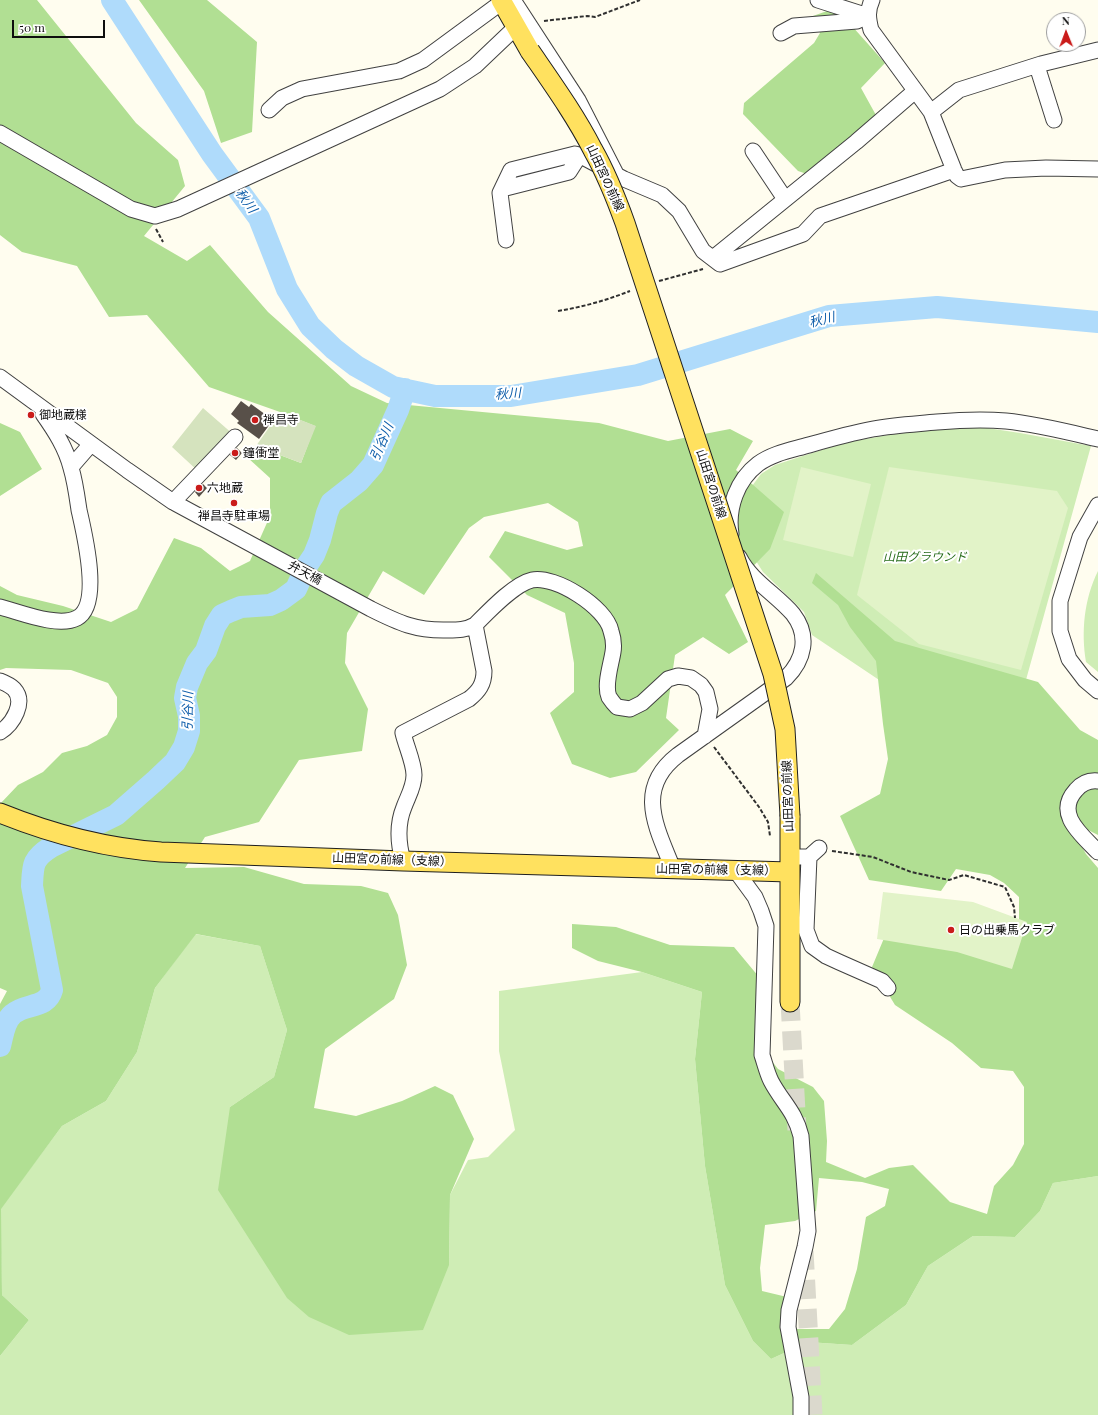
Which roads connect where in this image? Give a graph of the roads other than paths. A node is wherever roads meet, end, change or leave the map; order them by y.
1 (818, 0) edge
2 (872, 0) edge
3 (506, 1) edge
4 (868, 16) junction
5 (522, 25) junction
6 (781, 33) dead end
7 (1098, 50) edge
8 (1037, 66) junction
9 (915, 91) junction
10 (269, 110) dead end
11 (930, 112) junction
12 (1054, 120) dead end
13 (0, 133) edge
14 (753, 151) dead end
15 (1098, 169) edge
16 (954, 170) junction
17 (616, 174) junction
18 (785, 199) junction
19 (506, 240) dead end
20 (716, 261) junction
21 (0, 377) edge
22 (37, 405) junction
23 (235, 437) dead end
24 (1098, 439) edge
25 (91, 444) junction
26 (71, 468) junction
27 (173, 502) junction
28 (1098, 504) edge
29 (0, 607) edge
30 (475, 625) junction
31 (0, 681) edge
32 (1098, 691) edge
33 (0, 732) edge
34 (705, 736) junction
35 (1098, 781) edge
36 (0, 813) edge
37 (1098, 852) edge
38 (403, 861) junction
39 (790, 865) junction
40 (673, 869) junction
41 (736, 871) junction
42 (888, 988) dead end
43 (790, 1002) tunnel mouth
44 (802, 1415) edge

1 - 4 street
2 - 4 street
3 - 5 main road, 山田宮の前線
3 - 10 street
4 - 6 street
4 - 9 street
5 - 13 street
5 - 17 street
5 - 39 main road, 山田宮の前線, bridge
7 - 8 street
8 - 11 street
8 - 12 street
9 - 11 street
9 - 18 street
11 - 16 street
14 - 18 street
15 - 16 street
16 - 20 street
17 - 19 street
17 - 20 street
18 - 20 street
21 - 22 street, 弁天橋
22 - 25 street, 弁天橋
22 - 26 street
23 - 27 street
24 - 34 street
25 - 26 street
25 - 27 street, 弁天橋
26 - 29 street
27 - 30 street, 弁天橋
28 - 32 street
30 - 34 street
30 - 38 street
31 - 33 street
34 - 40 street
35 - 37 street
36 - 38 main road, 山田宮の前線（支線）
38 - 40 main road, 山田宮の前線（支線）
39 - 41 main road, 山田宮の前線（支線）
39 - 42 street
39 - 43 main road, 山田宮の前線
40 - 41 main road, 山田宮の前線（支線）
41 - 44 street

